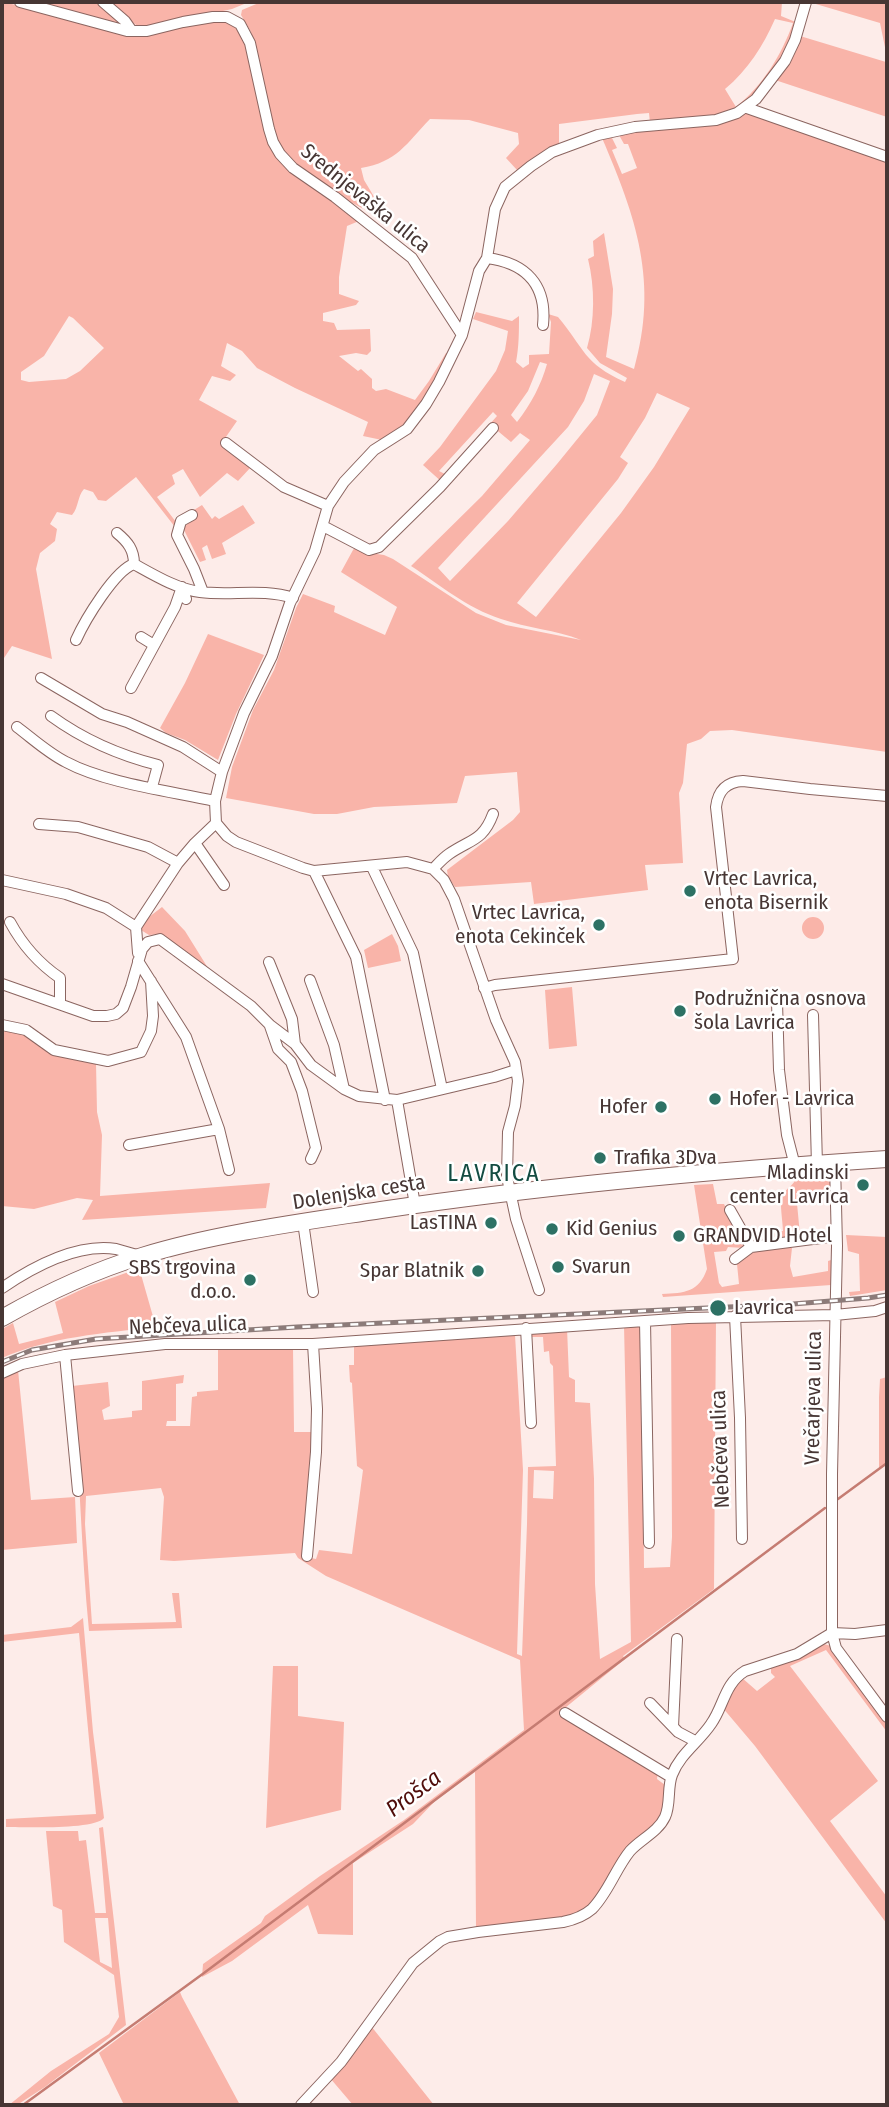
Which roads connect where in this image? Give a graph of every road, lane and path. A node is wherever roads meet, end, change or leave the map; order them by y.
1 (20, 2) edge
2 (103, 2) edge
3 (806, 2) edge
4 (132, 32) junction
5 (747, 108) junction
6 (887, 157) edge
7 (487, 258) junction
8 (543, 325) dead end
9 (462, 335) junction
10 (493, 428) dead end
11 (226, 443) dead end
12 (328, 506) junction
13 (191, 515) dead end
14 (323, 526) junction
15 (117, 533) dead end
16 (134, 564) junction
17 (104, 576) dead end
18 (115, 580) junction
19 (182, 587) junction
20 (203, 592) junction
21 (88, 596) dead end
22 (101, 598) junction
23 (293, 598) junction
24 (186, 599) dead end
25 (141, 637) dead end
26 (76, 640) dead end
27 (154, 645) junction
28 (41, 678) dead end
29 (131, 688) dead end
30 (51, 716) dead end
31 (17, 727) dead end
32 (222, 772) junction
33 (152, 787) junction
34 (887, 796) edge
35 (215, 801) junction
36 (493, 814) dead end
37 (216, 823) junction
38 (38, 824) dead end
39 (195, 843) junction
40 (178, 863) junction
41 (372, 866) junction
42 (433, 869) junction
43 (314, 871) junction
44 (2, 880) edge
45 (224, 885) dead end
46 (10, 922) dead end
47 (136, 927) junction
48 (138, 961) junction
49 (269, 962) dead end
50 (151, 980) junction
51 (310, 981) dead end
52 (2, 984) edge
53 (484, 988) junction
54 (777, 1002) dead end
55 (60, 1003) junction
56 (813, 1015) dead end
57 (2, 1025) edge
58 (270, 1025) junction
59 (295, 1044) junction
60 (516, 1070) junction
61 (344, 1089) junction
62 (442, 1089) junction
63 (385, 1100) junction
64 (397, 1100) junction
65 (219, 1129) junction
66 (130, 1145) dead end
67 (311, 1159) dead end
68 (887, 1159) edge
69 (835, 1163) junction
70 (817, 1164) junction
71 (795, 1166) junction
72 (229, 1170) dead end
73 (510, 1192) junction
74 (415, 1205) junction
75 (730, 1210) dead end
76 (303, 1222) junction
77 (836, 1236) junction
78 (751, 1247) junction
79 (141, 1256) junction
80 (735, 1259) dead end
81 (2, 1288) edge
82 (539, 1290) dead end
83 (313, 1292) dead end
84 (887, 1307) edge
85 (835, 1315) junction
86 (735, 1316) junction
87 (2, 1318) edge
88 (645, 1321) junction
89 (526, 1328) junction
90 (313, 1344) junction
91 (65, 1355) junction
92 (2, 1373) edge
93 (531, 1423) dead end
94 (78, 1491) dead end
95 (742, 1539) dead end
96 (649, 1543) dead end
97 (307, 1556) dead end
98 (887, 1630) edge
99 (832, 1633) junction
100 (677, 1639) dead end
101 (650, 1703) dead end
102 (565, 1713) dead end
103 (887, 1717) edge
104 (673, 1727) junction
105 (695, 1741) junction
106 (671, 1777) junction
107 (301, 2105) edge

1 - 4 street, Srednjevaška ulica
2 - 4 street
3 - 5 street
4 - 9 street, Srednjevaška ulica
5 - 6 street
5 - 7 street
7 - 8 street
7 - 9 street
9 - 12 street
10 - 14 street
11 - 12 street
12 - 14 street
13 - 20 street
14 - 23 street
15 - 16 street
16 - 18 street
16 - 19 street
17 - 18 street
18 - 22 street
19 - 20 street
19 - 24 street
19 - 27 street
20 - 23 street
21 - 22 street
22 - 26 street
23 - 32 street
25 - 27 street
27 - 29 street
28 - 32 street
30 - 33 street
31 - 33 street
32 - 35 street
33 - 35 street
34 - 53 street
35 - 37 street
36 - 42 street
37 - 39 street
37 - 43 street
38 - 40 street
39 - 40 street
39 - 45 street
40 - 47 street
41 - 42 street
41 - 43 street
41 - 62 street
42 - 53 street
43 - 63 street
44 - 47 street
46 - 55 street
47 - 48 street
48 - 50 street
48 - 55 street
48 - 58 street
49 - 59 street
50 - 57 street
50 - 65 street
51 - 61 street
52 - 55 street
53 - 60 street
54 - 71 street
56 - 70 street
58 - 59 street
58 - 67 street
59 - 61 street
60 - 62 street
60 - 73 street
61 - 63 street
62 - 64 street
63 - 64 street
64 - 74 street
65 - 66 street
65 - 72 street
68 - 69 main road, Dolenjska cesta
69 - 70 main road, Dolenjska cesta
69 - 77 street, Vrečarjeva ulica
70 - 71 main road, Dolenjska cesta
71 - 73 main road, Dolenjska cesta
73 - 74 main road, Dolenjska cesta
73 - 82 street
74 - 76 main road, Dolenjska cesta
75 - 78 street
76 - 79 main road, Dolenjska cesta
76 - 83 street
77 - 78 street
77 - 85 street, Vrečarjeva ulica
78 - 80 street
79 - 81 street, Dolenjska cesta
79 - 87 main road, Dolenjska cesta
84 - 85 street, Nebčeva ulica
85 - 86 street, Nebčeva ulica
85 - 99 street, Vrečarjeva ulica
86 - 88 street, Nebčeva ulica
86 - 95 street, Nebčeva ulica
88 - 89 street, Nebčeva ulica
88 - 96 street
89 - 90 street, Nebčeva ulica
89 - 93 street
90 - 91 street, Nebčeva ulica
90 - 97 street
91 - 92 street, Nebčeva ulica
91 - 94 street
98 - 99 street
99 - 103 street, Vrečarjeva ulica
99 - 105 street
100 - 104 street
101 - 104 street
102 - 106 street
104 - 105 street
105 - 106 street
106 - 107 street

